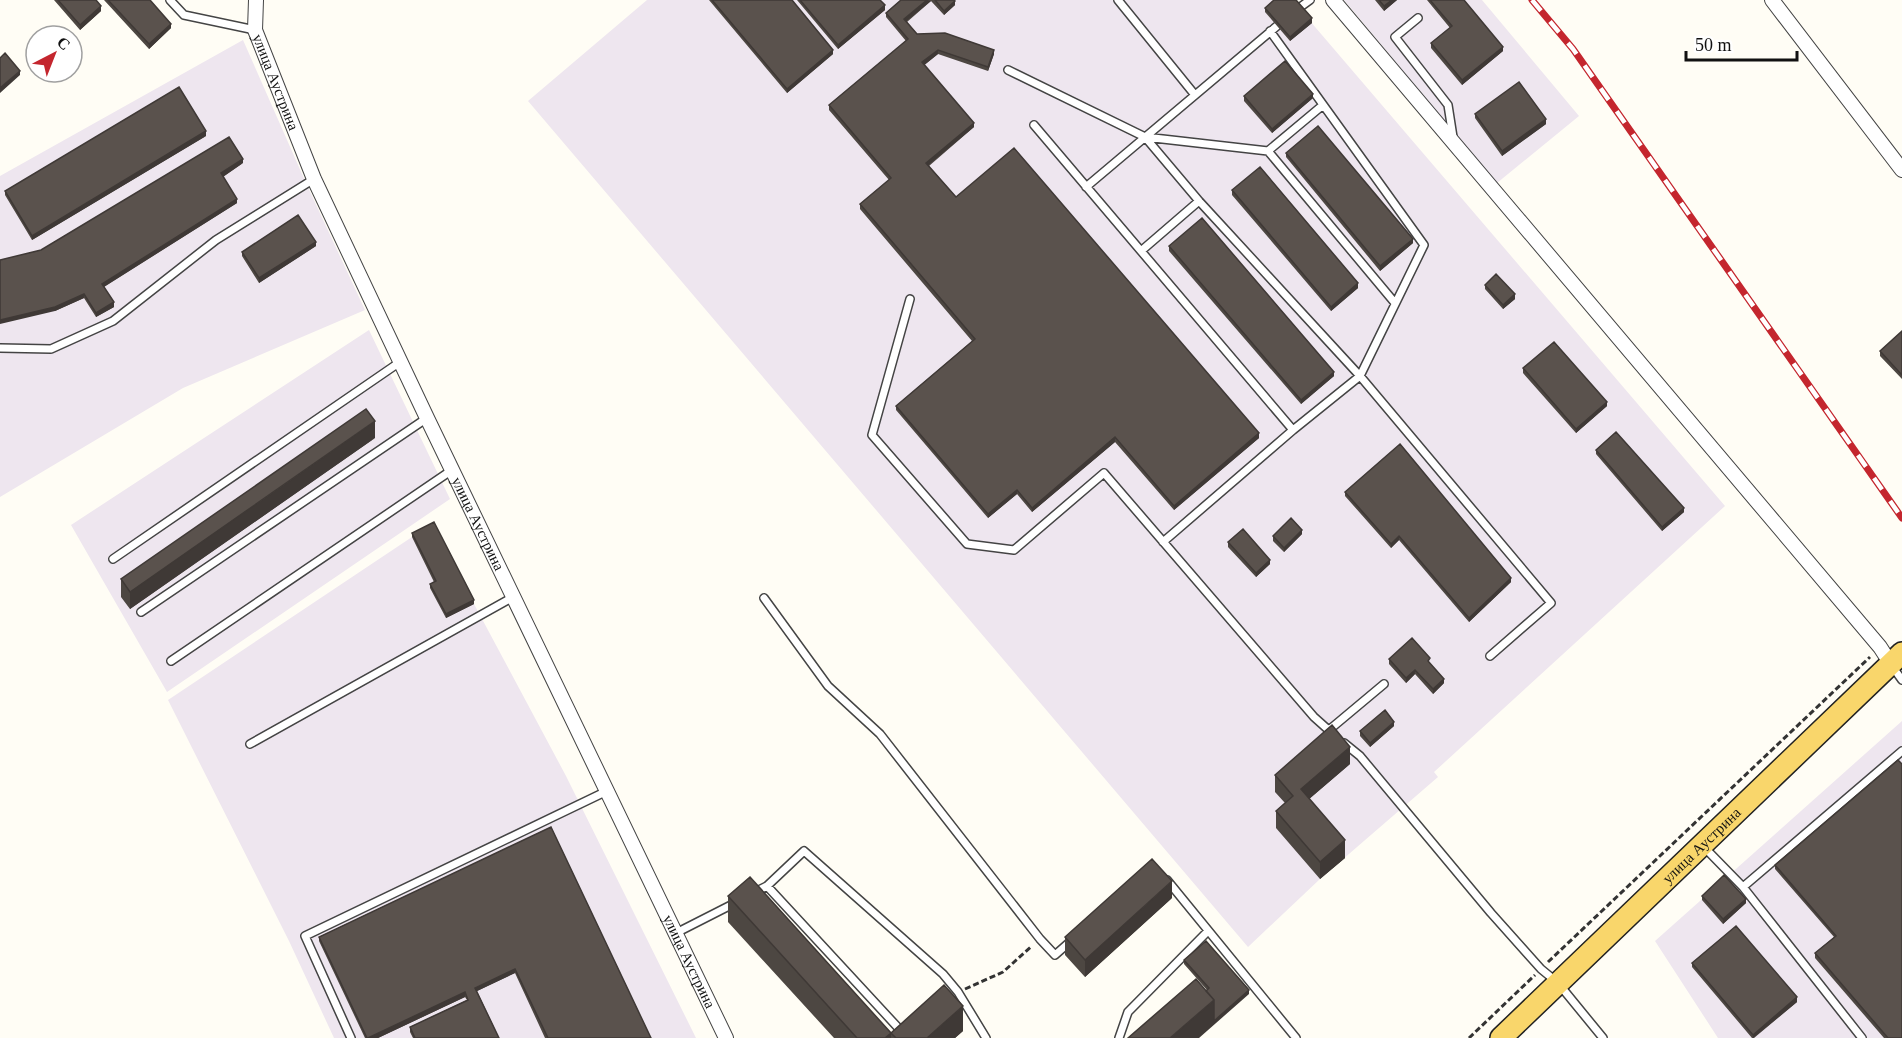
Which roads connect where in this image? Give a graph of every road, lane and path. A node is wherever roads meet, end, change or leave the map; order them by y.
1 (170, 0) edge
2 (256, 0) edge
3 (1118, 0) edge
4 (1310, 0) edge
5 (1333, 0) edge
6 (1772, 0) edge
7 (1299, 8) edge
8 (1418, 18) dead end
9 (1277, 26) edge
10 (255, 30) junction
11 (1270, 31) junction
12 (1008, 70) dead end
13 (1195, 95) junction
14 (1323, 105) junction
15 (1034, 125) dead end
16 (1146, 137) junction
17 (1454, 143) junction
18 (1268, 152) junction
19 (1902, 170) edge
20 (314, 179) junction
21 (1086, 187) junction
22 (1199, 201) junction
23 (1141, 251) junction
24 (910, 299) dead end
25 (1395, 303) junction
26 (0, 348) edge
27 (400, 362) junction
28 (1360, 376) junction
29 (427, 418) junction
30 (1293, 430) junction
31 (452, 470) junction
32 (1163, 542) junction
33 (113, 559) dead end
34 (513, 597) junction
35 (764, 598) dead end
36 (141, 612) dead end
37 (1490, 656) dead end
38 (171, 661) dead end
39 (1894, 661) edge
40 (1384, 684) dead end
41 (1329, 730) junction
42 (250, 744) dead end
43 (1902, 751) edge
44 (607, 791) junction
45 (1702, 844) junction
46 (1162, 873) edge
47 (767, 886) junction
48 (1743, 887) junction
49 (1208, 931) junction
50 (676, 933) junction
51 (1080, 933) edge
52 (1040, 939) junction
53 (1540, 969) junction
54 (1558, 983) junction
55 (953, 985) junction
56 (958, 992) junction
57 (945, 993) edge
58 (911, 1025) edge
59 (351, 1038) edge
60 (726, 1038) edge
61 (986, 1038) edge
62 (1119, 1038) edge
63 (1296, 1038) edge
64 (1469, 1038) edge
65 (1502, 1038) edge
66 (1603, 1038) edge
67 (1862, 1038) edge

1 - 10 lane
2 - 10 street, улица Аустрина
3 - 13 lane
4 - 7 lane
5 - 17 street
6 - 19 street
8 - 17 lane
9 - 11 lane
10 - 20 street, улица Аустрина
11 - 13 lane
11 - 14 lane
12 - 16 lane
13 - 16 lane
14 - 18 lane
14 - 25 lane
15 - 21 lane
16 - 18 lane
16 - 21 lane
16 - 22 lane
17 - 39 street
18 - 25 lane
20 - 26 lane
20 - 27 street, улица Аустрина
21 - 23 lane
22 - 23 lane
22 - 28 lane
23 - 30 lane
24 - 32 lane
25 - 28 lane
27 - 29 street, улица Аустрина
27 - 33 lane
28 - 30 lane
28 - 37 lane
29 - 31 street, улица Аустрина
29 - 36 lane
30 - 32 lane
31 - 34 street, улица Аустрина
31 - 38 lane
32 - 41 lane
34 - 42 lane
34 - 44 street, улица Аустрина
35 - 52 lane
39 - 45 main road, улица Аустрина
39 - 53 path
40 - 41 lane
41 - 53 lane
43 - 48 lane
44 - 50 street, улица Аустрина
44 - 59 lane
45 - 48 lane
45 - 54 main road, улица Аустрина
46 - 49 lane
47 - 50 lane
47 - 55 lane
47 - 58 lane
48 - 67 lane
49 - 62 lane
49 - 63 lane
50 - 60 street, улица Аустрина
51 - 52 lane
52 - 56 path
53 - 54 lane
53 - 64 path
54 - 65 main road, улица Аустрина
54 - 66 lane
55 - 56 lane
55 - 57 lane
56 - 61 lane

